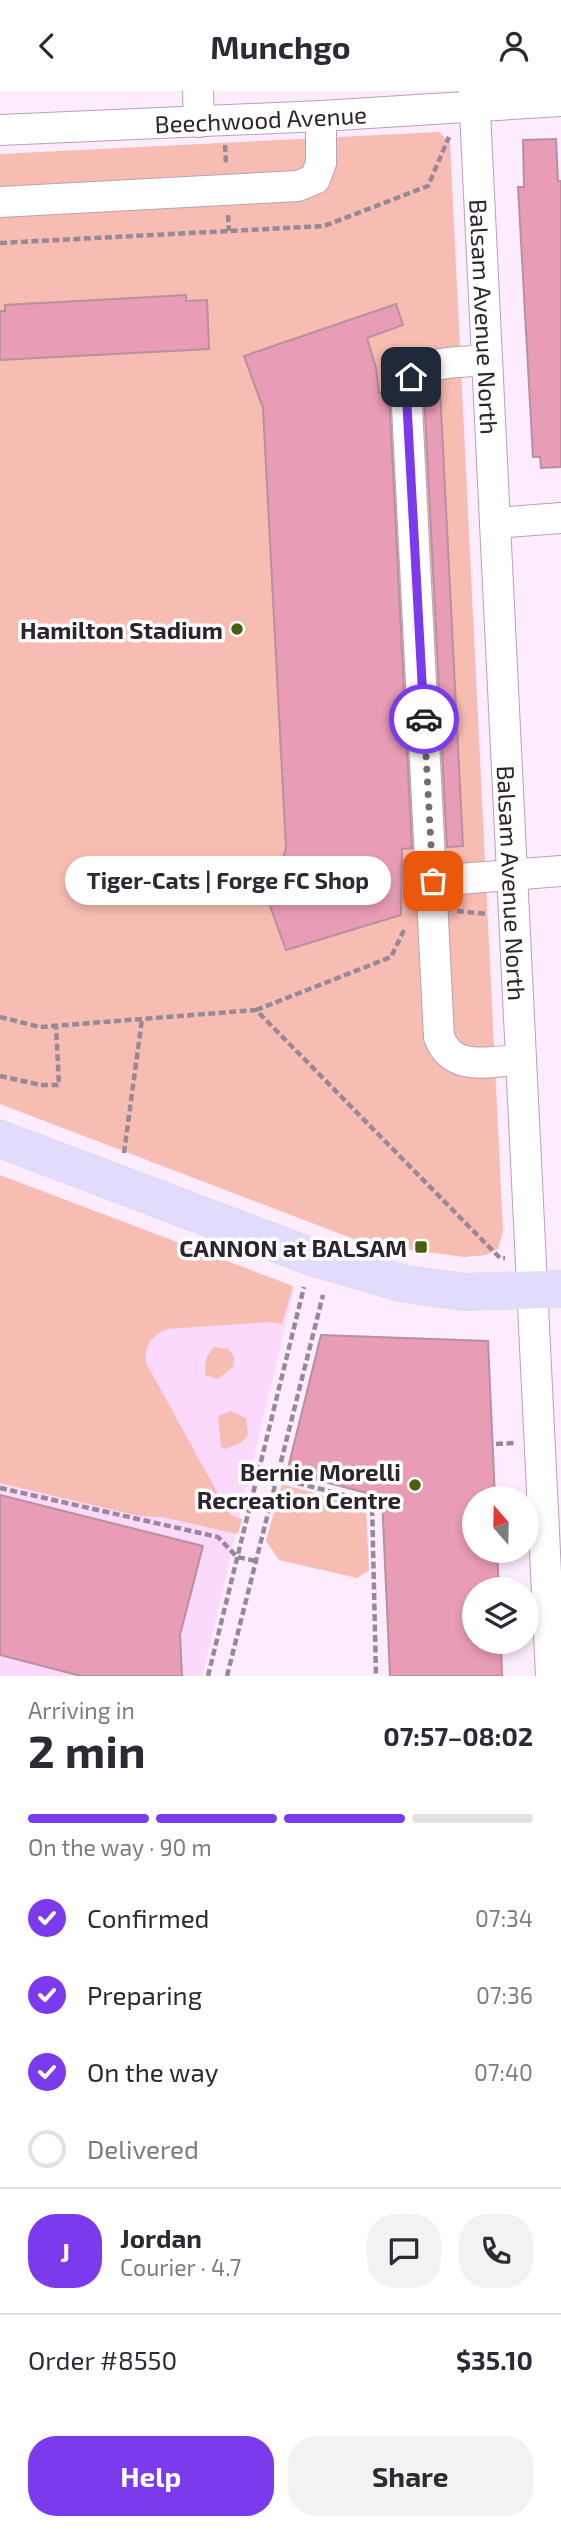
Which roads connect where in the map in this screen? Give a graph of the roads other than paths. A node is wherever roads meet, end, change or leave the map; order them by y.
1 (198, 91) edge
2 (474, 99) edge
3 (561, 101) edge
4 (321, 116) junction
5 (200, 122) junction
6 (0, 130) edge
7 (0, 202) edge
8 (487, 360) junction
9 (561, 519) edge
10 (495, 523) junction
11 (561, 870) edge
12 (512, 873) junction
13 (433, 881) junction
14 (521, 1060) junction
15 (0, 1139) edge
16 (541, 1280) edge
17 (551, 1676) edge

1 - 5 street
2 - 3 street, Beechwood Avenue
2 - 4 street, Beechwood Avenue
2 - 8 street, Balsam Avenue North
4 - 5 street, Beechwood Avenue
4 - 7 street
5 - 6 street, Beechwood Avenue
8 - 10 street, Balsam Avenue North
8 - 13 street
9 - 10 street
10 - 12 street, Balsam Avenue North
11 - 12 street
12 - 13 street
12 - 14 street, Balsam Avenue North
13 - 14 street
14 - 16 street, Balsam Avenue North
15 - 16 main road
16 - 17 street, Balsam Avenue North

